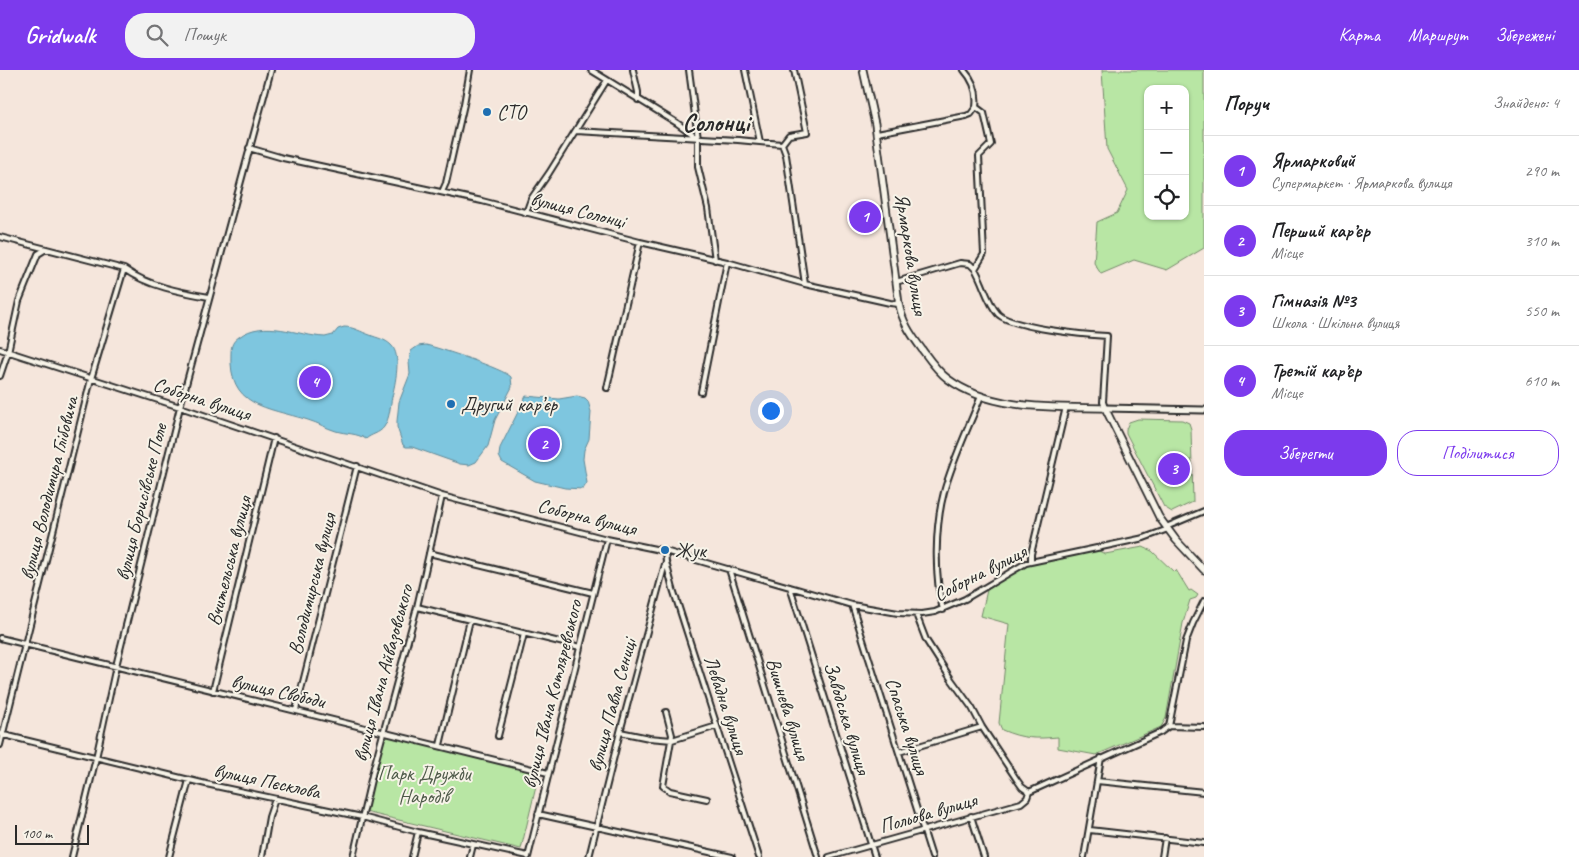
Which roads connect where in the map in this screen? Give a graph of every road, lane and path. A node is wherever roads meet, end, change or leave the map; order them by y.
1 (271, 70) edge
2 (470, 70) edge
3 (592, 70) edge
4 (633, 70) edge
5 (689, 70) edge
6 (745, 70) edge
7 (794, 70) edge
8 (863, 70) edge
9 (964, 70) edge
10 (607, 80) junction
11 (638, 100) junction
12 (976, 107) junction
13 (576, 131) junction
14 (876, 134) junction
15 (698, 138) junction
16 (760, 142) junction
17 (782, 144) junction
18 (249, 148) junction
19 (442, 192) junction
20 (526, 213) junction
21 (0, 237) edge
22 (640, 242) junction
23 (48, 249) junction
24 (715, 260) junction
25 (726, 262) junction
26 (124, 269) junction
27 (975, 269) junction
28 (896, 282) junction
29 (806, 284) junction
30 (209, 297) junction
31 (899, 304) junction
32 (0, 350) edge
33 (8, 352) junction
34 (0, 376) edge
35 (92, 379) junction
36 (607, 388) dead end
37 (701, 392) dead end
38 (981, 396) junction
39 (180, 407) junction
40 (1066, 407) junction
41 (1105, 408) junction
42 (1204, 410) edge
43 (274, 438) junction
44 (357, 466) junction
45 (442, 496) junction
46 (1204, 511) edge
47 (1167, 528) junction
48 (606, 539) junction
49 (665, 551) junction
50 (429, 553) junction
51 (1031, 561) junction
52 (666, 562) junction
53 (729, 569) junction
54 (1204, 570) edge
55 (790, 587) junction
56 (593, 593) junction
57 (1204, 601) edge
58 (852, 605) junction
59 (417, 607) junction
60 (942, 610) junction
61 (916, 614) junction
62 (470, 620) junction
63 (524, 634) junction
64 (0, 638) edge
65 (25, 643) junction
66 (580, 648) junction
67 (116, 666) junction
68 (213, 691) junction
69 (296, 710) junction
70 (666, 712) dead end
71 (717, 726) junction
72 (1169, 726) junction
73 (982, 727) junction
74 (1204, 727) edge
75 (384, 731) junction
76 (620, 732) junction
77 (2, 735) edge
78 (498, 736) dead end
79 (672, 740) junction
80 (0, 745) edge
81 (440, 745) junction
82 (899, 752) junction
83 (96, 758) junction
84 (1101, 758) junction
85 (548, 772) junction
86 (189, 780) junction
87 (1097, 781) junction
88 (1029, 792) junction
89 (1204, 792) edge
90 (275, 799) junction
91 (707, 799) dead end
92 (538, 814) junction
93 (971, 816) junction
94 (362, 818) junction
95 (596, 826) junction
96 (924, 830) junction
97 (1090, 830) junction
98 (418, 832) junction
99 (1165, 838) junction
100 (1204, 843) edge
101 (473, 845) junction
102 (871, 846) junction
103 (72, 857) edge
104 (169, 857) edge
105 (262, 857) edge
106 (353, 857) edge
107 (412, 857) edge
108 (470, 857) edge
109 (528, 857) edge
110 (589, 857) edge
111 (732, 857) edge
112 (759, 857) edge
113 (818, 857) edge
114 (829, 857) edge
115 (875, 857) edge
116 (932, 857) edge
117 (984, 857) edge
118 (1084, 857) edge
119 (1162, 857) edge

1 - 18 street, вулиця Борисівське Поле
2 - 19 street
3 - 10 street
4 - 11 street
5 - 15 street
6 - 16 street
7 - 17 street
8 - 14 main road, Ярмаркова вулиця
9 - 12 street
10 - 11 street
10 - 13 street
11 - 15 street
12 - 14 street
12 - 27 street
13 - 15 street
13 - 20 street
14 - 28 main road, Ярмаркова вулиця
15 - 16 street
15 - 24 street
16 - 17 street
17 - 29 street
18 - 19 street, вулиця Солонці
18 - 30 street, вулиця Борисівське Поле
19 - 20 street, вулиця Солонці
20 - 22 street, вулиця Солонці
21 - 23 street
22 - 24 street, вулиця Солонці
22 - 36 street
23 - 26 street
23 - 33 street
24 - 25 street, вулиця Солонці
25 - 29 street, вулиця Солонці
25 - 37 street
26 - 30 street
26 - 35 street, вулиця Володимира Глібовича
27 - 28 street
27 - 41 street
28 - 31 main road, Ярмаркова вулиця
29 - 31 street, вулиця Солонці
30 - 39 street, вулиця Борисівське Поле
31 - 38 main road, Ярмаркова вулиця
32 - 33 street, Соборна вулиця
33 - 34 street
33 - 35 street, Соборна вулиця
35 - 39 street, Соборна вулиця
35 - 65 street, вулиця Володимира Глібовича
38 - 40 main road, Ярмаркова вулиця
38 - 60 street
39 - 43 street, Соборна вулиця
39 - 67 street, вулиця Борисівське Поле
40 - 41 main road, Ярмаркова вулиця
40 - 51 street
41 - 42 street, Ярмаркова вулиця
41 - 47 main road
43 - 44 street, Соборна вулиця
43 - 68 street, Вчительська вулиця
44 - 45 street, Соборна вулиця
44 - 69 street, Володимирська вулиця
45 - 48 street, Соборна вулиця
45 - 50 street, вулиця Івана Айвазовського
46 - 47 street, Соборна вулиця
47 - 51 street, Соборна вулиця
47 - 54 main road
48 - 49 street, Соборна вулиця
48 - 56 street, вулиця Івана Котляревського
49 - 52 street
49 - 53 street, Соборна вулиця
50 - 56 street
50 - 59 street, вулиця Івана Айвазовського
51 - 60 street, Соборна вулиця
52 - 71 street, Левадна вулиця
52 - 76 street, вулиця Павла Сениці
53 - 55 street, Соборна вулиця
53 - 113 street, Вишнева вулиця
55 - 58 street, Соборна вулиця
55 - 102 street, Заводська вулиця
56 - 66 street, вулиця Івана Котляревського
57 - 72 street
58 - 61 street, Соборна вулиця
58 - 82 street, Спаська вулиця
59 - 62 street
59 - 75 street, вулиця Івана Айвазовського
60 - 61 street, Соборна вулиця
61 - 73 street
62 - 63 street
62 - 81 street
63 - 66 street
63 - 78 street
64 - 65 street, вулиця Свободи
65 - 67 street, вулиця Свободи
65 - 77 street, вулиця Володимира Глібовича
66 - 85 street, вулиця Івана Котляревського
67 - 68 street, вулиця Свободи
67 - 83 street, вулиця Борисівське Поле
68 - 69 street, вулиця Свободи
69 - 75 street, вулиця Свободи
70 - 79 street
71 - 79 street
71 - 112 street, Левадна вулиця
72 - 74 street
72 - 84 street, Польова вулиця
73 - 82 street
73 - 88 street
75 - 81 street, вулиця Свободи
75 - 94 street, вулиця Івана Айвазовського
76 - 79 street
76 - 95 street, вулиця Павла Сениці
77 - 80 street, вулиця Володимира Глібовича
77 - 83 street, вулиця Пєсклова
79 - 91 street
81 - 85 street, вулиця Свободи
82 - 96 street, Спаська вулиця
83 - 86 street, вулиця Пєсклова
83 - 103 street, вулиця Борисівське Поле
84 - 87 street
84 - 88 street, Польова вулиця
85 - 92 street, вулиця Івана Котляревського
86 - 90 street, вулиця Пєсклова
86 - 104 street
87 - 89 street
87 - 97 street
88 - 93 street, Польова вулиця
90 - 94 street, вулиця Пєсклова
90 - 105 street
92 - 95 street
92 - 109 street, вулиця Івана Котляревського
93 - 96 street, Польова вулиця
93 - 117 street
94 - 98 street, вулиця Пєсклова
94 - 106 street, вулиця Івана Айвазовського
95 - 110 street, вулиця Павла Сениці
95 - 111 street
96 - 102 street, Польова вулиця
96 - 116 street, Спаська вулиця
97 - 99 street
97 - 118 street
98 - 101 street, вулиця Пєсклова
98 - 107 street
99 - 100 street
99 - 119 street
101 - 108 street
101 - 109 street, вулиця Пєсклова
102 - 114 street, Польова вулиця
102 - 115 street, Заводська вулиця

